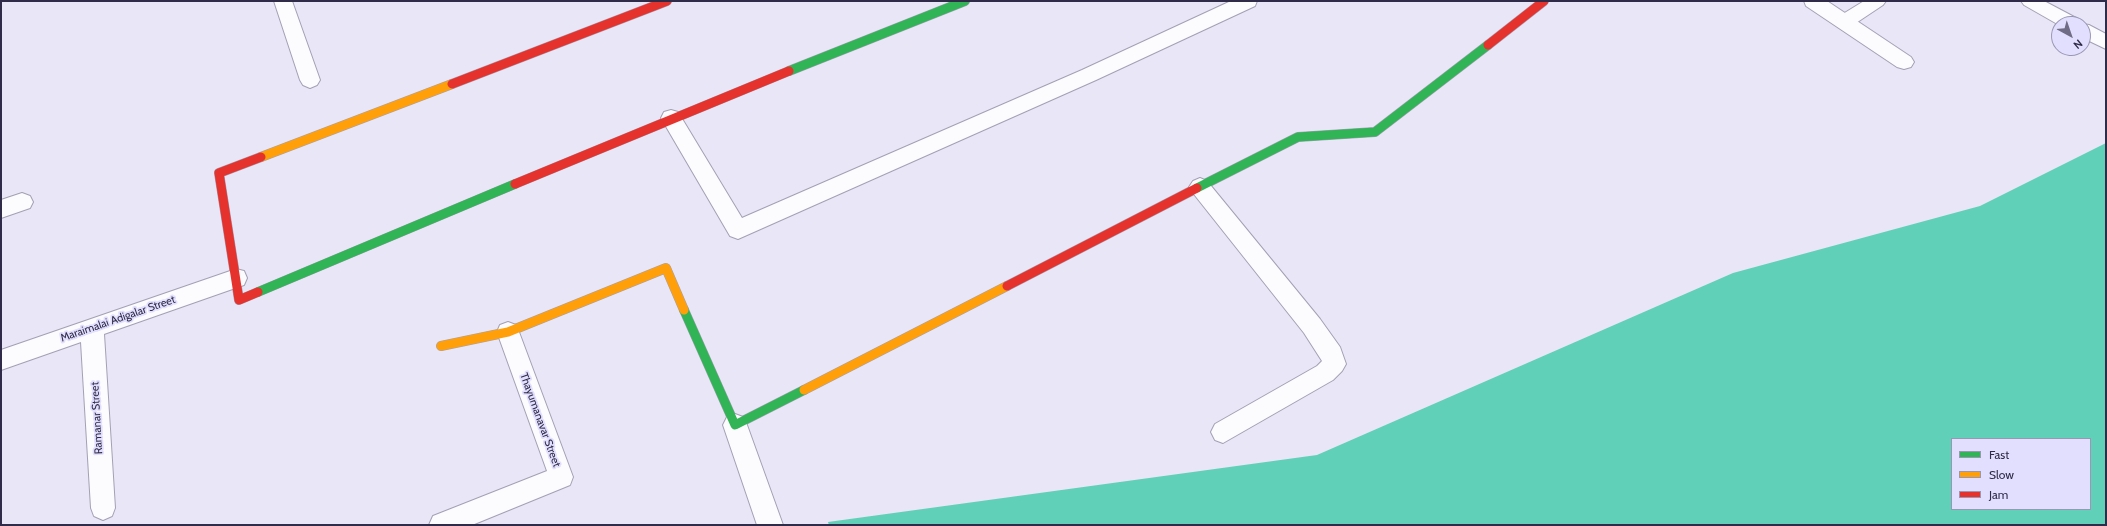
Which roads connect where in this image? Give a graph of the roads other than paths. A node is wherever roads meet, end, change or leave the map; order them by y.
1 (283, 1) edge
2 (667, 1) edge
3 (965, 1) edge
4 (1248, 1) edge
5 (1544, 1) edge
6 (1813, 1) edge
7 (1877, 1) edge
8 (2030, 1) edge
9 (2057, 16) edge
10 (1844, 22) junction
11 (2091, 34) edge
12 (2106, 42) edge
13 (1904, 62) dead end
14 (310, 80) dead end
15 (670, 118) junction
16 (1200, 187) junction
17 (22, 202) dead end
18 (1, 209) edge
19 (236, 278) junction
20 (92, 328) junction
21 (508, 332) junction
22 (441, 346) dead end
23 (1, 360) edge
24 (735, 425) junction
25 (1222, 432) dead end
26 (103, 508) dead end
27 (442, 525) edge
28 (770, 525) edge

1 - 14 street
2 - 19 street
3 - 15 street
4 - 15 street
5 - 16 street
6 - 10 street
7 - 10 lane
8 - 9 lane
10 - 13 street
11 - 12 lane
15 - 19 street
16 - 24 street
16 - 25 street
17 - 18 street
19 - 20 street, Maraimalai Adigalar Street
20 - 23 street, Maraimalai Adigalar Street
20 - 26 street, Ramanar Street
21 - 22 street
21 - 24 street
21 - 27 street, Thayumanavar Street
24 - 28 street

